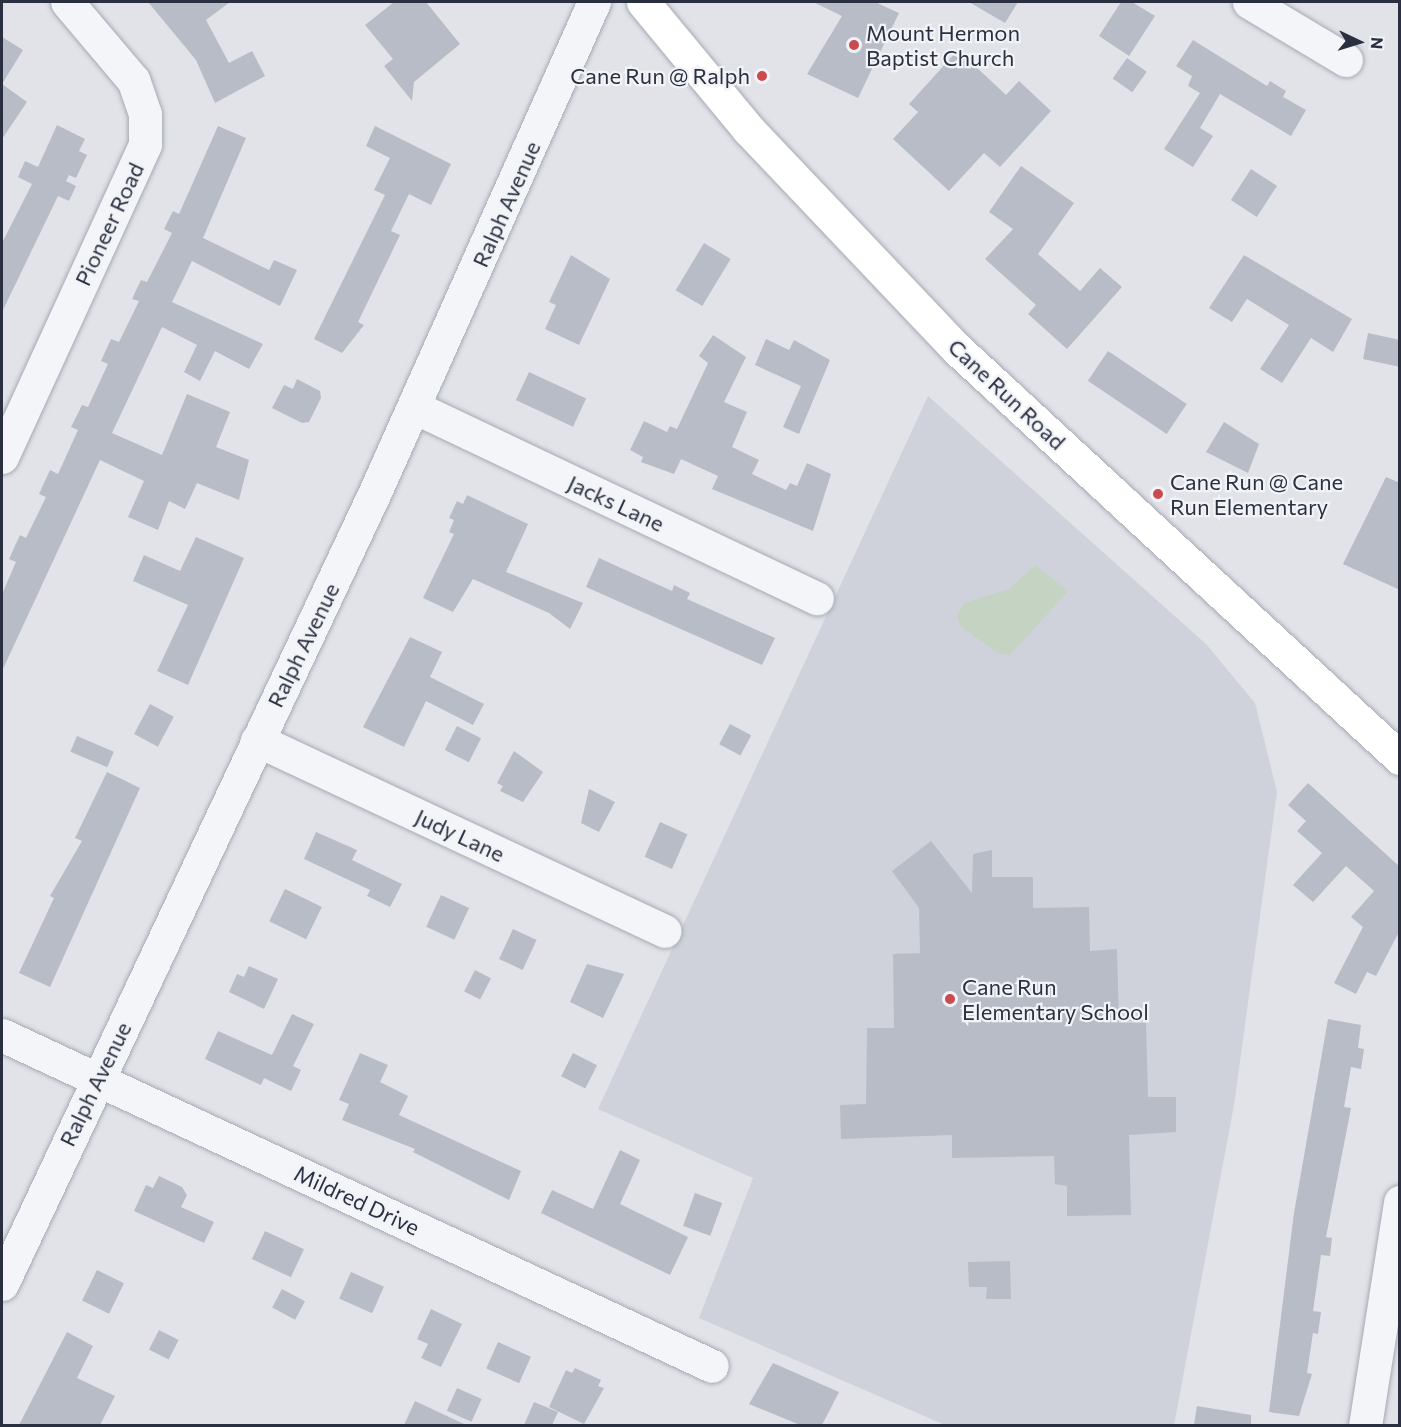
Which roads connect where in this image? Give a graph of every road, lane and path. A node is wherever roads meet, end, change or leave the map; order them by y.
1 (67, 2) edge
2 (594, 2) edge
3 (643, 2) edge
4 (1249, 2) edge
5 (1346, 60) dead end
6 (414, 407) junction
7 (2, 457) edge
8 (817, 598) dead end
9 (257, 740) junction
10 (1400, 758) edge
11 (664, 931) dead end
12 (2, 1035) edge
13 (97, 1080) junction
14 (1398, 1225) edge
15 (2, 1284) edge
16 (712, 1366) dead end
17 (1365, 1425) edge

1 - 7 street, Pioneer Road
2 - 6 street, Ralph Avenue
3 - 10 main road, Cane Run Road
4 - 5 street
6 - 8 street, Jacks Lane
6 - 9 street, Ralph Avenue
9 - 11 street, Judy Lane
9 - 13 street, Ralph Avenue
12 - 13 street, Mildred Drive
13 - 15 street, Ralph Avenue
13 - 16 street, Mildred Drive
14 - 17 street

